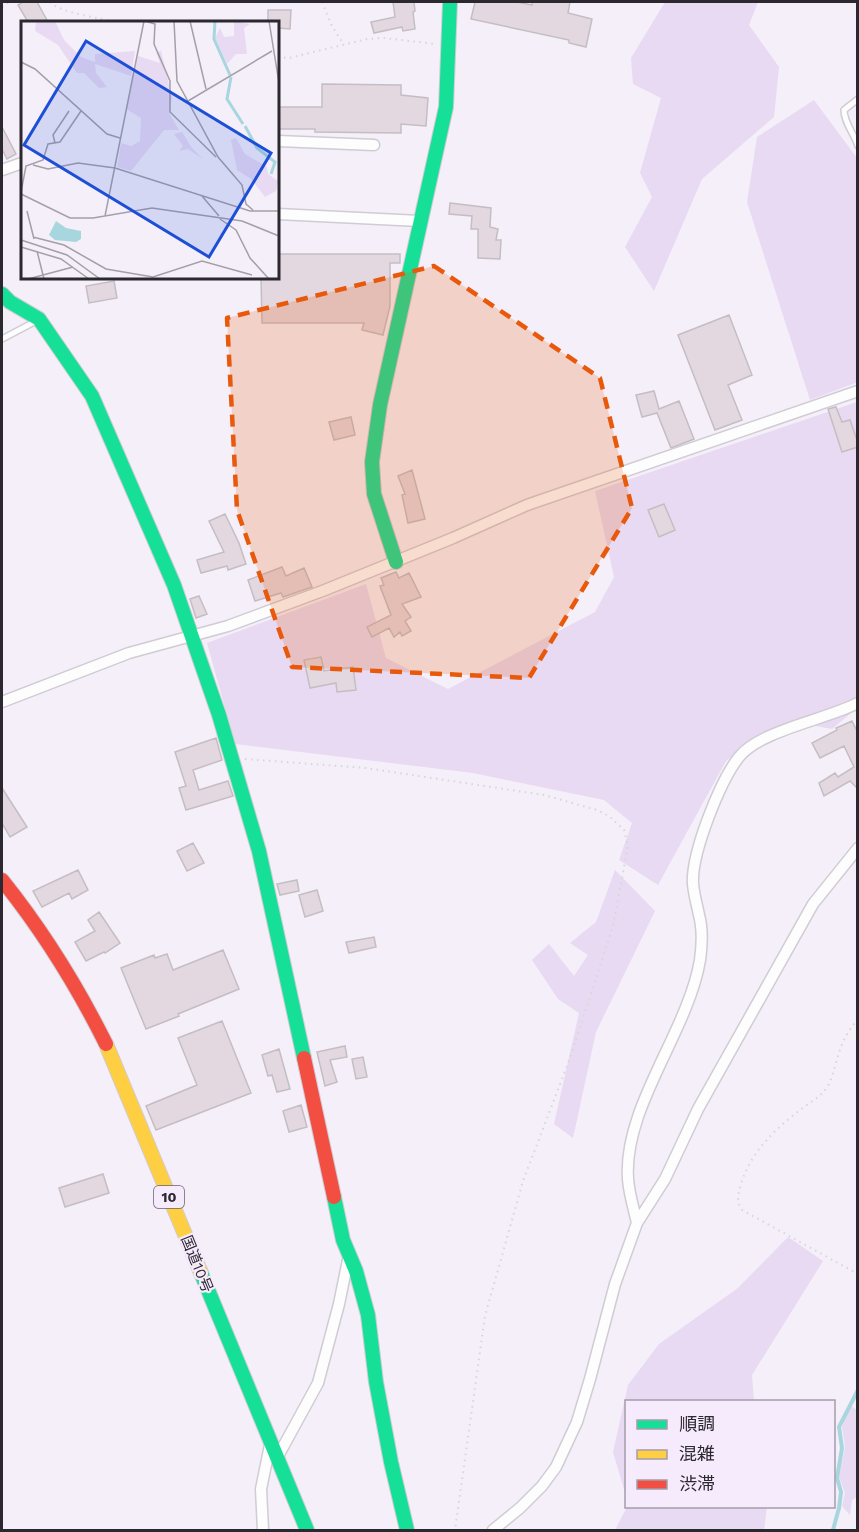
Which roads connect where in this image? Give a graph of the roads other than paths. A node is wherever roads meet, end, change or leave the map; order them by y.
1 (450, 2) edge
2 (858, 99) edge
3 (279, 141) edge
4 (374, 146) dead end
5 (858, 146) edge
6 (21, 163) edge
7 (2, 170) edge
8 (279, 214) edge
9 (420, 221) junction
10 (2, 294) edge
11 (39, 319) junction
12 (2, 339) edge
13 (858, 391) edge
14 (396, 562) junction
15 (193, 637) junction
16 (2, 702) edge
17 (858, 703) edge
18 (858, 848) edge
19 (2, 880) edge
20 (637, 1223) junction
21 (349, 1255) junction
22 (271, 1441) junction
23 (277, 1458) junction
24 (263, 1530) edge
25 (307, 1530) edge
26 (407, 1530) edge
27 (493, 1530) edge

1 - 9 main road
2 - 5 lane
3 - 4 street
6 - 7 street
8 - 9 street
9 - 14 main road
10 - 11 main road
11 - 12 lane
11 - 15 main road
13 - 14 street
14 - 15 street
15 - 16 street
15 - 21 main road
17 - 20 street
18 - 20 street
19 - 22 main road, 国道10号 / 10
20 - 27 street
21 - 23 street
21 - 26 main road
22 - 23 main road, 国道10号 / 10
22 - 24 street
23 - 25 main road, 国道10号 / 10

